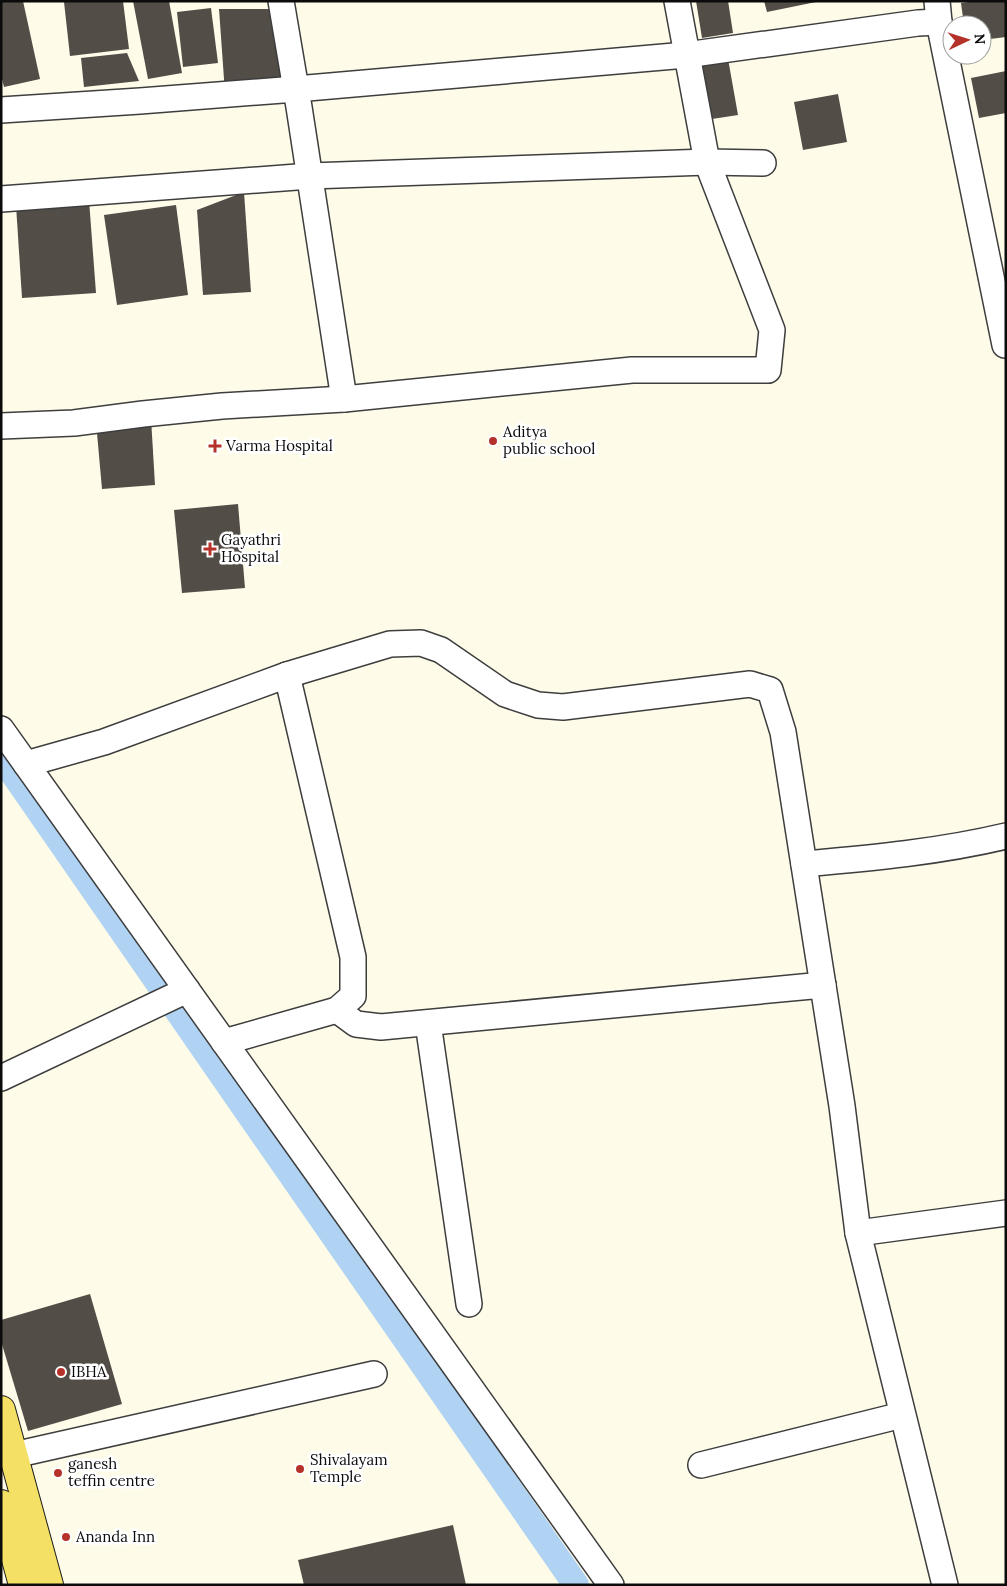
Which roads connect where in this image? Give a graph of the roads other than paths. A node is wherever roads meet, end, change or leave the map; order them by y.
1 (280, 1) edge
2 (677, 1) edge
3 (938, 12) edge
4 (686, 54) junction
5 (296, 89) junction
6 (1, 110) edge
7 (707, 162) junction
8 (763, 163) dead end
9 (310, 176) junction
10 (1, 199) edge
11 (1005, 345) edge
12 (344, 399) junction
13 (1, 426) edge
14 (287, 675) junction
15 (1, 730) edge
16 (26, 764) junction
17 (1006, 836) edge
18 (804, 864) junction
19 (823, 985) junction
20 (186, 990) junction
21 (338, 1010) junction
22 (428, 1023) junction
23 (224, 1042) junction
24 (1, 1078) edge
25 (1006, 1213) edge
26 (858, 1233) junction
27 (469, 1304) dead end
28 (374, 1374) dead end
29 (1, 1410) edge
30 (902, 1415) junction
31 (14, 1455) junction
32 (702, 1465) dead end
33 (3, 1516) edge
34 (23, 1585) edge
35 (49, 1585) edge
36 (611, 1585) edge
37 (945, 1585) edge

1 - 5 street
2 - 4 street
3 - 4 street
3 - 11 street
4 - 5 street
4 - 7 street
5 - 6 street
5 - 9 street
7 - 8 street
7 - 9 street
7 - 12 street
9 - 10 street
9 - 12 street
12 - 13 street
14 - 16 street
14 - 18 street
14 - 21 street
15 - 16 street
16 - 20 street
17 - 18 street
18 - 19 street
19 - 22 street
19 - 26 street
20 - 23 street
20 - 24 street
21 - 22 street
21 - 23 street
22 - 27 street
23 - 36 street
25 - 26 street
26 - 30 street
28 - 31 street
29 - 31 main road
30 - 32 street
30 - 37 street
31 - 35 main road
33 - 34 main road

